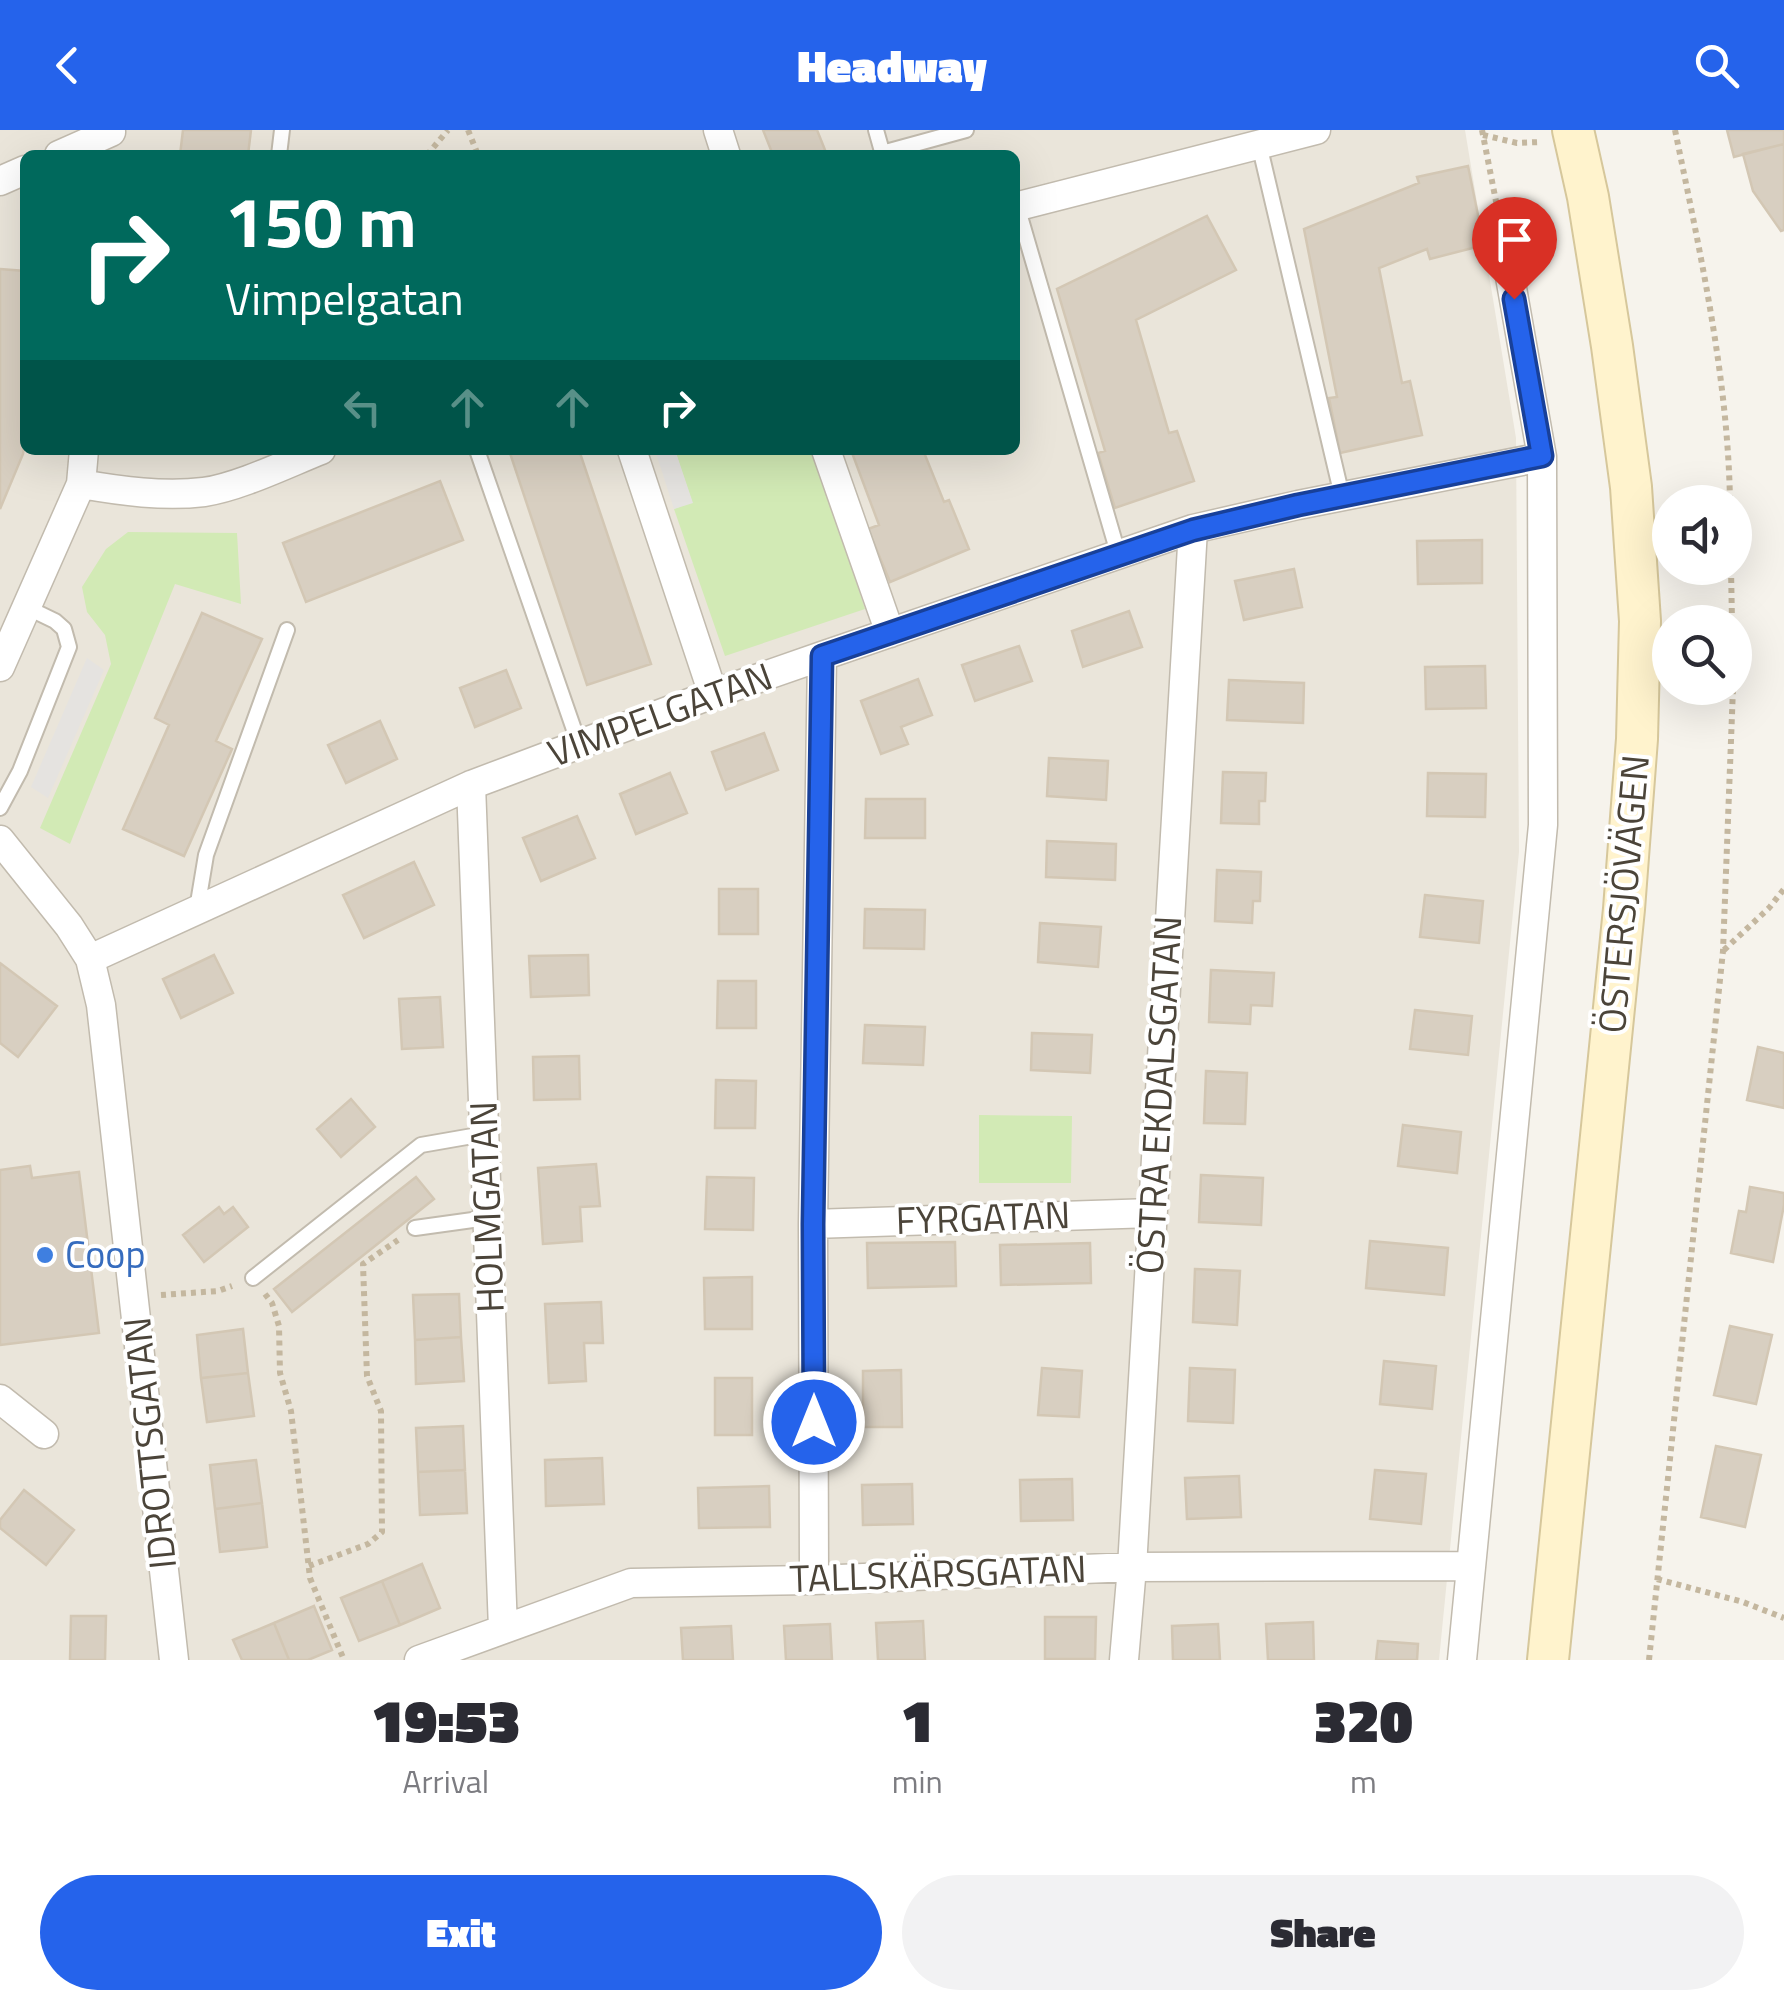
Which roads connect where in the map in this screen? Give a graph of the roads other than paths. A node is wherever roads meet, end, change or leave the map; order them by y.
1 (966, 130) edge
2 (1316, 130) edge
3 (1573, 130) edge
4 (111, 139) edge
5 (1259, 144) junction
6 (76, 150) edge
7 (896, 150) edge
8 (1020, 206) edge
9 (1020, 221) edge
10 (1507, 260) road end
11 (84, 455) edge
12 (308, 455) edge
13 (479, 455) edge
14 (634, 455) edge
15 (828, 455) edge
16 (1542, 456) junction
17 (81, 484) junction
18 (1342, 496) junction
19 (1193, 530) junction
20 (1118, 553) junction
21 (26, 608) junction
22 (287, 630) dead end
23 (890, 632) junction
24 (822, 656) junction
25 (0, 666) edge
26 (713, 694) junction
27 (579, 744) junction
28 (471, 785) junction
29 (0, 808) edge
30 (0, 840) edge
31 (197, 910) junction
32 (90, 960) junction
33 (484, 1134) junction
34 (1152, 1213) junction
35 (487, 1218) junction
36 (813, 1224) junction
37 (415, 1228) road end
38 (253, 1278) road end
39 (0, 1398) edge
40 (44, 1434) dead end
41 (1132, 1566) junction
42 (1471, 1566) junction
43 (814, 1580) junction
44 (502, 1629) junction
45 (174, 1660) edge
46 (419, 1660) edge
47 (1124, 1660) edge
48 (1462, 1660) edge
49 (1548, 1660) edge

1 - 7 lane
2 - 5 street
3 - 49 main road, ÖSTERSJÖVÄGEN
4 - 6 street
5 - 8 street
5 - 18 lane
9 - 20 lane
10 - 16 street
11 - 17 street
12 - 17 street
13 - 27 lane
14 - 26 street
15 - 23 street
16 - 18 street, VIMPELGATAN
16 - 42 street
17 - 21 street
18 - 19 street, VIMPELGATAN
19 - 20 street, VIMPELGATAN
19 - 34 street, ÖSTRA EKDALSGATAN
20 - 23 street, VIMPELGATAN
21 - 25 street
21 - 29 lane
22 - 31 lane
23 - 24 street, VIMPELGATAN
24 - 26 street, VIMPELGATAN
24 - 36 street
26 - 27 street, VIMPELGATAN
27 - 28 street, VIMPELGATAN
28 - 31 street, VIMPELGATAN
28 - 33 street, HOLMGATAN
30 - 32 street, IDROTTSGATAN
31 - 32 street, VIMPELGATAN
32 - 45 street, IDROTTSGATAN
33 - 35 street, HOLMGATAN
33 - 38 lane
34 - 36 street, FYRGATAN
34 - 41 street, ÖSTRA EKDALSGATAN
35 - 37 lane
35 - 44 street, HOLMGATAN
36 - 43 street
39 - 40 street
41 - 42 street, TALLSKÄRSGATAN
41 - 43 street, TALLSKÄRSGATAN
41 - 47 street, ÖSTRA EKDALSGATAN
42 - 48 street
43 - 44 street, TALLSKÄRSGATAN
44 - 46 street, TALLSKÄRSGATAN

